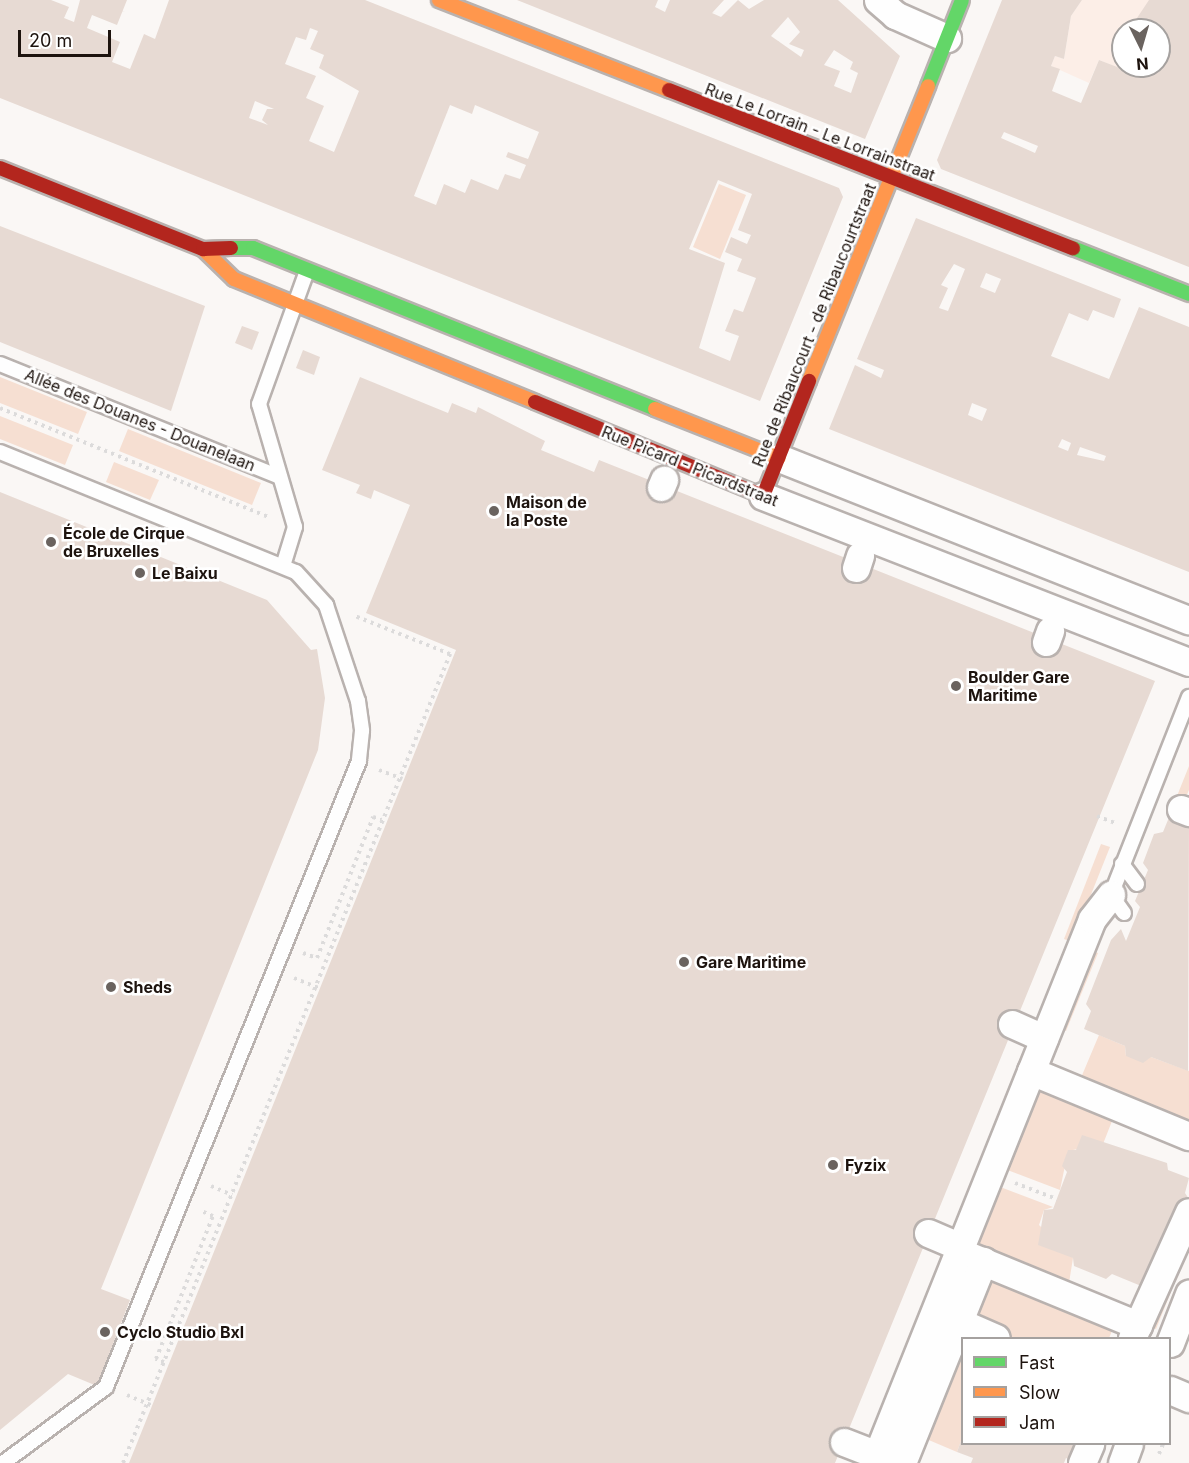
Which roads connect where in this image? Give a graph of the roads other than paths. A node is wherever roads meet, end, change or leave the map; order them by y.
1 (439, 0) edge
2 (878, 0) edge
3 (962, 0) edge
4 (947, 38) junction
5 (0, 168) edge
6 (891, 178) junction
7 (203, 249) junction
8 (307, 271) junction
9 (1189, 294) edge
10 (295, 305) junction
11 (0, 364) edge
12 (0, 452) edge
13 (779, 458) junction
14 (280, 477) junction
15 (762, 496) junction
16 (283, 566) junction
17 (1189, 620) edge
18 (1189, 662) edge
19 (1189, 697) edge
20 (1122, 864) junction
21 (1137, 884) dead end
22 (1117, 904) joint
23 (1012, 1024) dead end
24 (1044, 1038) junction
25 (1031, 1071) junction
26 (1189, 1136) edge
27 (1189, 1212) edge
28 (928, 1233) dead end
29 (968, 1253) junction
30 (1189, 1294) edge
31 (959, 1323) junction
32 (1135, 1331) edge
33 (994, 1337) edge
34 (1171, 1340) edge
35 (1171, 1390) edge
36 (1189, 1398) edge
37 (844, 1442) dead end
38 (1089, 1445) edge
39 (1128, 1445) edge
40 (888, 1461) edge
41 (3, 1463) edge
42 (1082, 1463) edge
43 (1122, 1463) edge

1 - 6 street, Rue Le Lorrain - Le Lorrainstraat
2 - 4 street
3 - 4 street, Rue de Ribaucourt - de Ribaucourtstraat
4 - 6 street, Rue de Ribaucourt - de Ribaucourtstraat
5 - 7 street, Rue Picard - Picardstraat
6 - 9 street, Rue Le Lorrain - Le Lorrainstraat
6 - 13 street, Rue de Ribaucourt - de Ribaucourtstraat
7 - 8 street, Rue Picard - Picardstraat
7 - 10 street, Rue Picard - Picardstraat
8 - 10 lane
8 - 13 street, Rue Picard - Picardstraat
10 - 14 lane
10 - 15 street, Rue Picard - Picardstraat
11 - 14 lane, Allée des Douanes - Douanelaan
12 - 16 lane
13 - 15 street, Rue de Ribaucourt - de Ribaucourtstraat
13 - 17 street, Rue Picard - Picardstraat
14 - 16 lane
15 - 18 street, Rue Picard - Picardstraat
16 - 41 lane
19 - 20 lane
20 - 21 lane
20 - 22 lane
22 - 24 street
23 - 24 street
24 - 25 street
25 - 26 street
25 - 29 street
27 - 32 street
28 - 29 street
29 - 31 street
29 - 32 street
29 - 40 street
30 - 34 street
31 - 33 street
31 - 40 street
35 - 36 street
37 - 40 street
38 - 42 street
39 - 43 street

